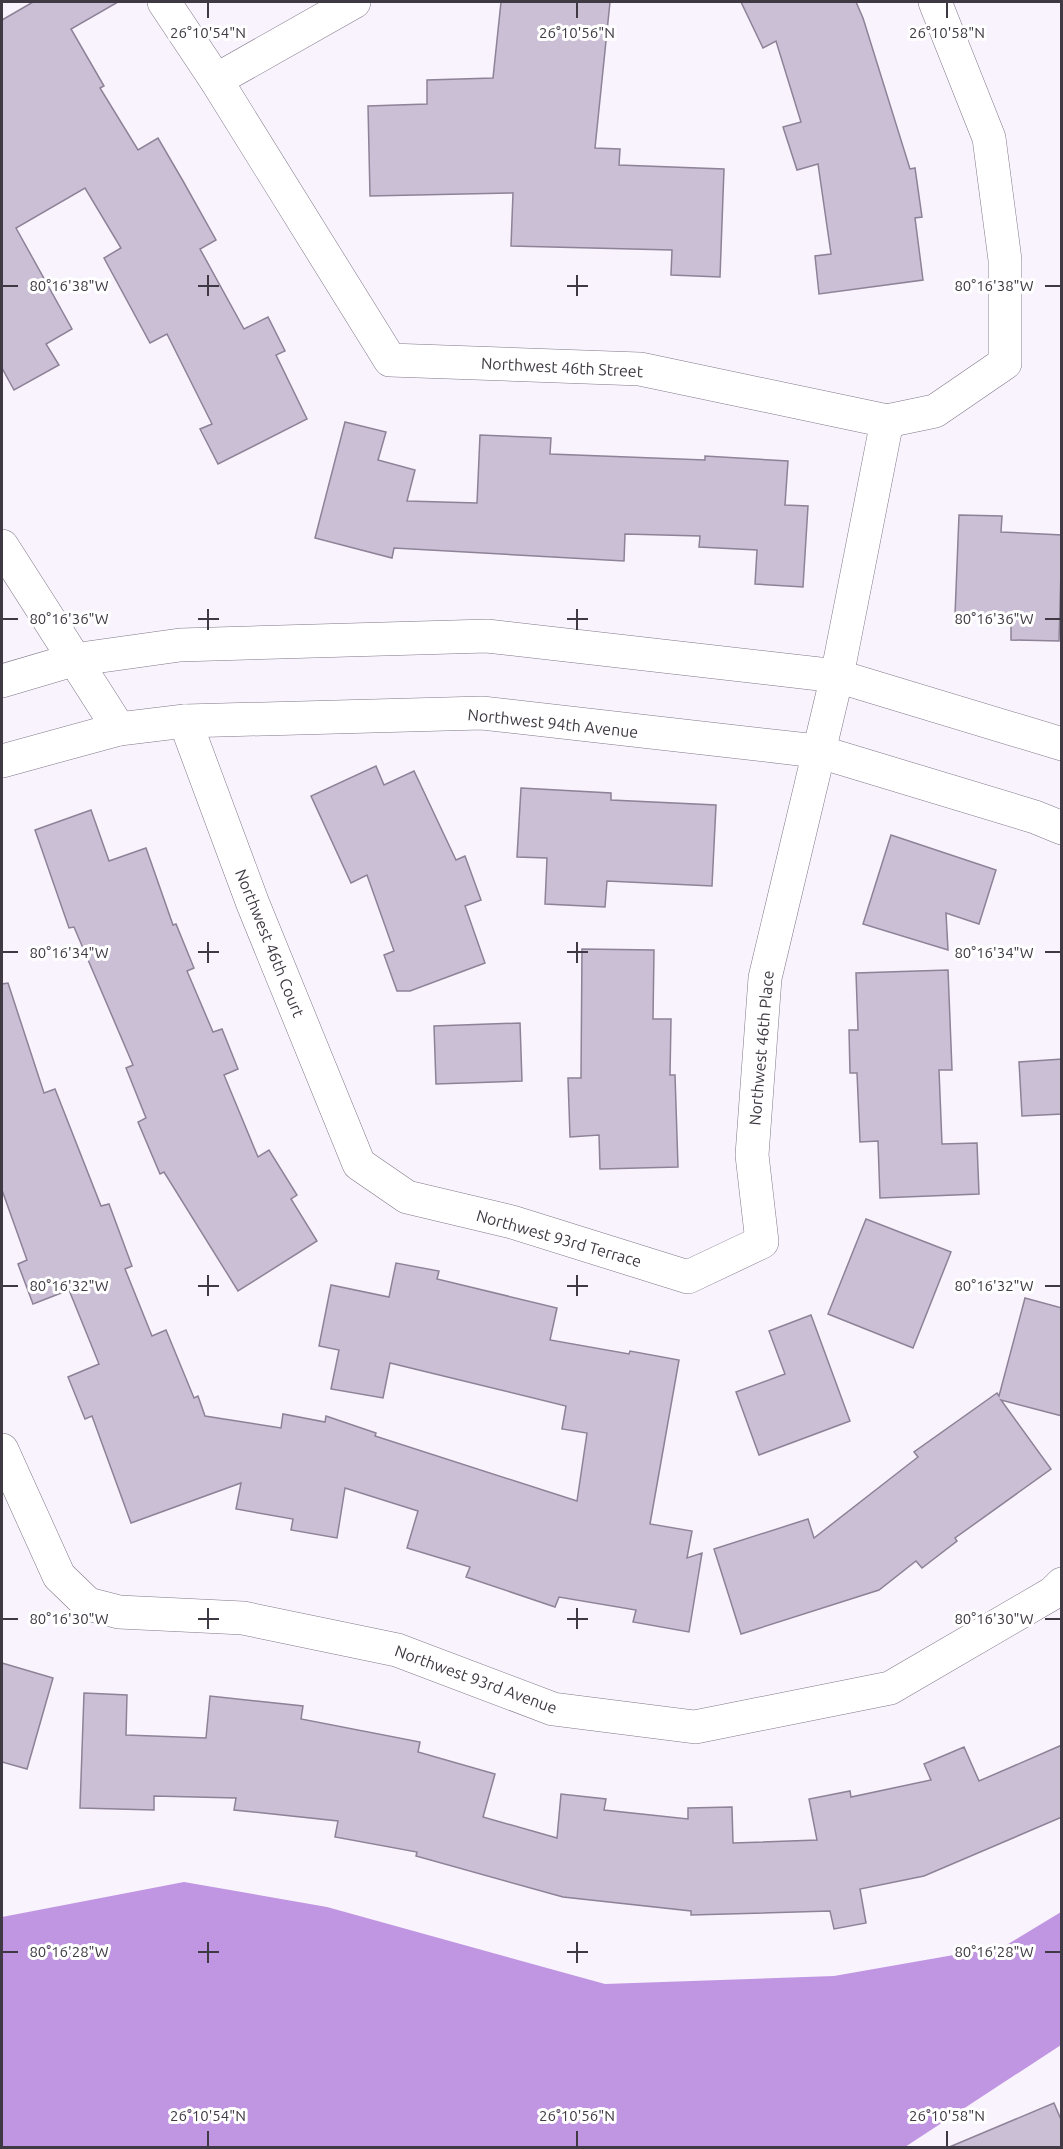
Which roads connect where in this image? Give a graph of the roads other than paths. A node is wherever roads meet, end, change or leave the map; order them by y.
1 (164, 2) edge
2 (354, 2) edge
3 (935, 2) edge
4 (216, 80) junction
5 (887, 421) junction
6 (2, 546) edge
7 (73, 660) junction
8 (837, 676) junction
9 (2, 681) edge
10 (185, 721) junction
11 (119, 729) junction
12 (1062, 744) edge
13 (817, 752) junction
14 (2, 761) edge
15 (1062, 828) edge
16 (358, 1164) joint
17 (762, 1242) joint
18 (2, 1450) edge
19 (1057, 1588) edge

1 - 4 street, Northwest 46th Street
2 - 4 street
3 - 5 street
4 - 5 street, Northwest 46th Street
5 - 8 street
6 - 7 street
7 - 8 street
7 - 9 street
7 - 11 street
8 - 12 street
8 - 13 street
10 - 11 street, Northwest 94th Avenue
10 - 13 street, Northwest 94th Avenue
10 - 16 street, Northwest 46th Court
11 - 14 street, Northwest 94th Avenue
13 - 15 street, Northwest 94th Avenue
13 - 17 street, Northwest 46th Place
16 - 17 street, Northwest 93rd Terrace
18 - 19 street, Northwest 93rd Avenue

